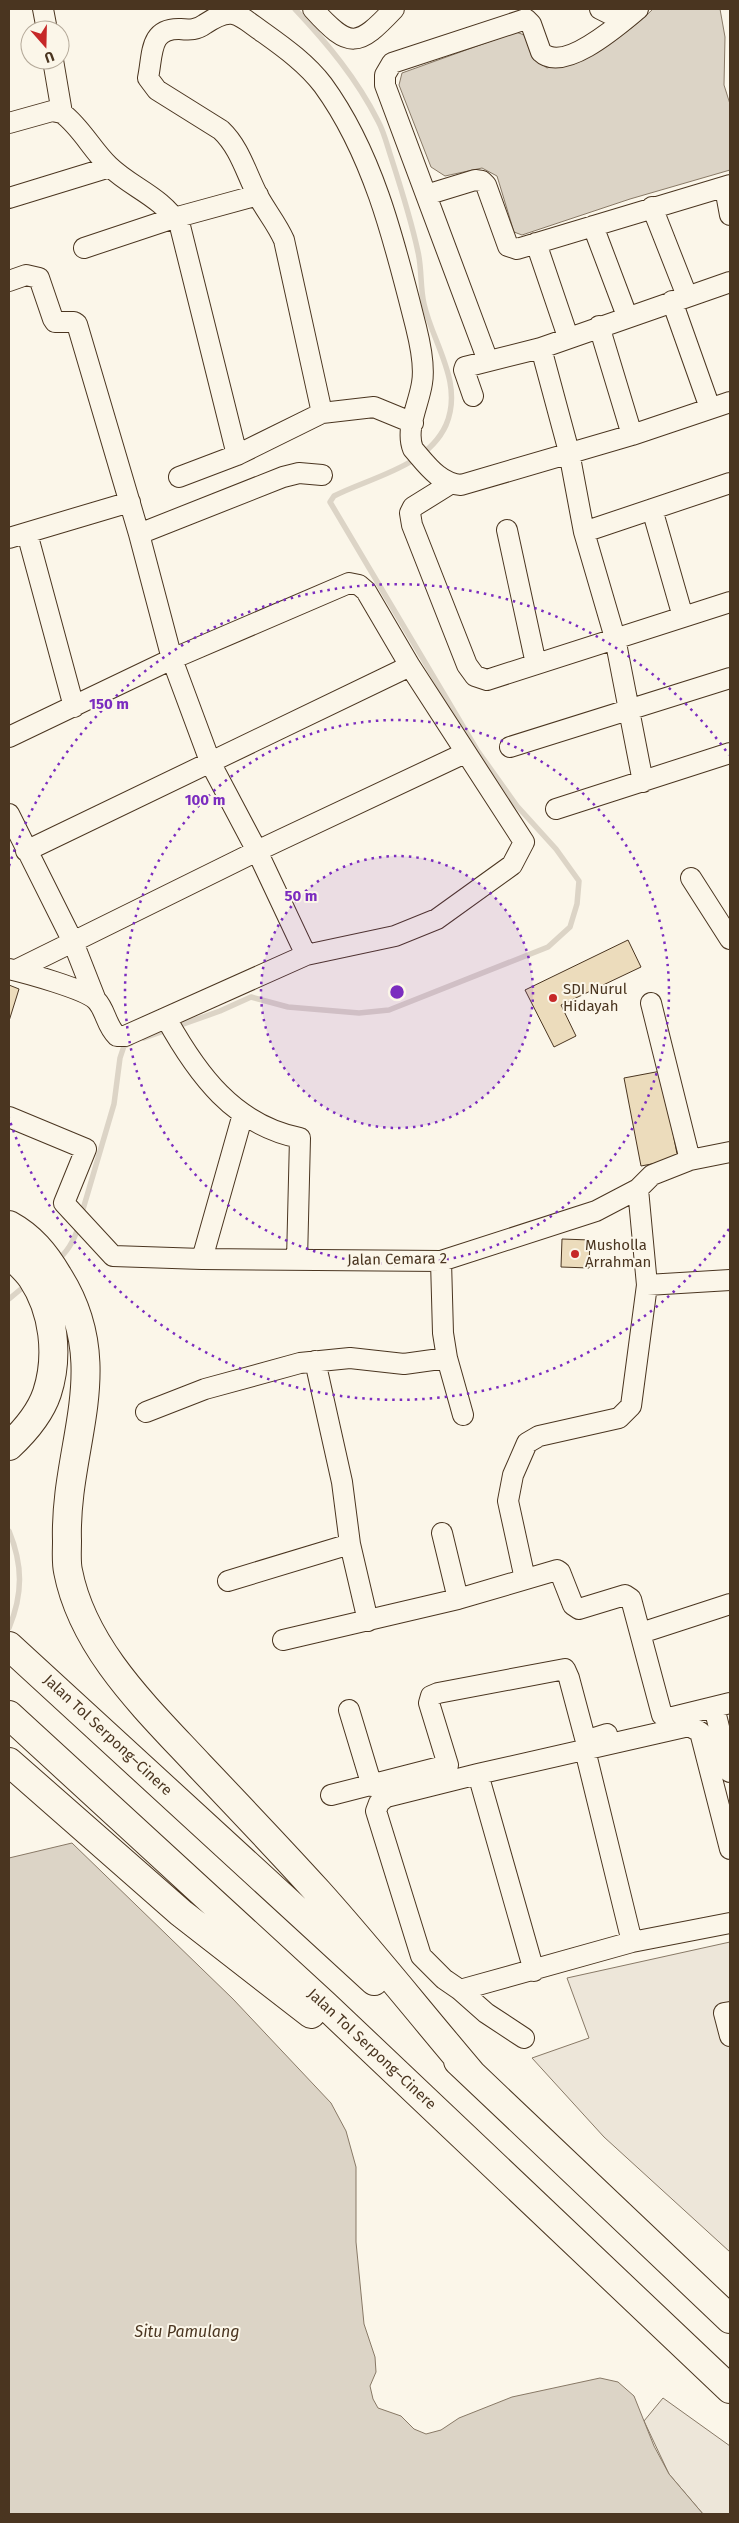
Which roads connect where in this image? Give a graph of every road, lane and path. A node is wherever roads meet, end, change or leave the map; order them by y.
1 (313, 9) edge
2 (394, 9) edge
3 (600, 9) edge
4 (620, 9) edge
5 (638, 9) edge
6 (55, 70) edge
7 (62, 113) junction
8 (9, 123) edge
9 (110, 167) junction
10 (727, 187) edge
11 (10, 194) edge
12 (258, 195) junction
13 (426, 195) junction
14 (652, 207) junction
15 (730, 215) edge
16 (174, 218) junction
17 (593, 226) junction
18 (536, 243) junction
19 (84, 248) dead end
20 (9, 282) edge
21 (730, 282) edge
22 (679, 298) junction
23 (627, 316) junction
24 (599, 326) junction
25 (568, 337) junction
26 (541, 348) junction
27 (488, 361) junction
28 (420, 393) junction
29 (473, 396) dead end
30 (730, 402) edge
31 (710, 408) junction
32 (389, 411) junction
33 (322, 413) junction
34 (413, 423) junction
35 (632, 434) junction
36 (569, 452) junction
37 (237, 455) junction
38 (322, 475) dead end
39 (179, 477) dead end
40 (450, 484) junction
41 (729, 490) edge
42 (130, 502) junction
43 (652, 509) junction
44 (507, 530) dead end
45 (584, 532) junction
46 (139, 534) junction
47 (18, 536) edge
48 (730, 602) edge
49 (683, 617) junction
50 (615, 638) junction
51 (172, 659) junction
52 (536, 664) junction
53 (410, 666) junction
54 (730, 678) edge
55 (74, 707) junction
56 (629, 711) junction
57 (9, 737) edge
58 (510, 747) dead end
59 (465, 752) junction
60 (730, 753) edge
61 (211, 764) junction
62 (643, 782) junction
63 (556, 809) dead end
64 (9, 814) edge
65 (257, 851) junction
66 (26, 852) junction
67 (691, 878) dead end
68 (730, 939) edge
69 (73, 942) junction
70 (306, 955) junction
71 (12, 970) edge
72 (94, 998) junction
73 (651, 1002) dead end
74 (166, 1018) junction
75 (243, 1114) junction
76 (10, 1120) edge
77 (730, 1152) edge
78 (690, 1160) junction
79 (638, 1189) junction
80 (9, 1225) edge
81 (9, 1253) edge
82 (202, 1259) junction
83 (297, 1260) junction
84 (441, 1261) junction
85 (730, 1280) edge
86 (648, 1285) junction
87 (447, 1358) junction
88 (315, 1361) junction
89 (146, 1412) dead end
90 (463, 1415) dead end
91 (9, 1446) edge
92 (442, 1533) dead end
93 (350, 1544) junction
94 (525, 1578) junction
95 (228, 1581) dead end
96 (458, 1599) junction
97 (730, 1604) edge
98 (368, 1621) junction
99 (641, 1633) junction
100 (283, 1640) dead end
101 (17, 1653) edge
102 (722, 1705) edge
103 (349, 1710) dead end
104 (9, 1715) edge
105 (667, 1717) junction
106 (585, 1750) junction
107 (9, 1762) edge
108 (730, 1772) edge
109 (478, 1774) junction
110 (372, 1786) junction
111 (331, 1795) dead end
112 (730, 1849) edge
113 (730, 1923) edge
114 (632, 1942) junction
115 (534, 1970) junction
116 (460, 1990) junction
117 (730, 2012) edge
118 (730, 2036) edge
119 (524, 2038) dead end
120 (471, 2073) junction
121 (444, 2118) junction
122 (730, 2319) edge
123 (730, 2389) edge

1 - 2 street
3 - 4 street
5 - 13 street
6 - 7 street
7 - 8 street
7 - 9 street
9 - 11 street
9 - 16 street
10 - 14 street
10 - 15 street
12 - 16 street
12 - 28 street
12 - 33 street
13 - 18 street
13 - 27 street
14 - 17 street
14 - 22 street
16 - 19 street
16 - 37 street
17 - 18 street
17 - 23 street
18 - 25 street
20 - 42 street
21 - 22 street
22 - 23 street
22 - 31 street
23 - 24 street
24 - 25 street
24 - 35 street
25 - 26 street
26 - 27 street
26 - 36 street
27 - 29 street
28 - 32 street
28 - 34 street
30 - 31 street
31 - 35 street
32 - 33 street
32 - 34 street
33 - 37 street
34 - 40 street
35 - 36 street
36 - 40 street
36 - 45 street
37 - 39 street
38 - 46 street
40 - 52 street
41 - 43 street
42 - 46 street
42 - 47 street
43 - 45 street
43 - 49 street
44 - 52 street
45 - 50 street
46 - 51 street
47 - 55 street
48 - 49 street
49 - 50 street
50 - 52 street
50 - 56 street
51 - 53 street
51 - 55 street
51 - 61 street
53 - 59 street
53 - 61 street
54 - 56 street
55 - 57 street
56 - 58 street
56 - 62 street
59 - 65 street
59 - 70 street
60 - 62 street
61 - 65 street
61 - 66 street
62 - 63 street
64 - 66 street
65 - 69 street
65 - 70 street
66 - 69 street
67 - 68 street
69 - 71 street
69 - 72 street
70 - 74 street
71 - 72 street
72 - 74 street
73 - 78 street
74 - 75 street
75 - 82 street
75 - 83 street
76 - 82 street, Jalan Cemara 2
77 - 78 street, Jalan Cemara 2
78 - 79 street, Jalan Cemara 2
79 - 84 street, Jalan Cemara 2
79 - 86 street
80 - 120 highway
81 - 91 highway
82 - 83 street, Jalan Cemara 2
83 - 84 street, Jalan Cemara 2
84 - 87 street
85 - 86 street
86 - 94 street
87 - 88 street
87 - 90 street
88 - 89 street
88 - 93 street
92 - 96 street
93 - 95 street
93 - 98 street
94 - 96 street
94 - 99 street
96 - 98 street
97 - 99 street
98 - 100 street
99 - 105 street
101 - 120 highway, Jalan Tol Serpong–Cinere
102 - 105 street
102 - 108 street
103 - 110 street
104 - 121 highway, Jalan Tol Serpong–Cinere
105 - 110 street
106 - 109 street
106 - 112 street
106 - 114 street
107 - 121 highway
109 - 115 street
109 - 116 street
110 - 111 street
113 - 114 street
114 - 115 street
115 - 116 street
116 - 119 street
117 - 118 street
120 - 122 highway, Jalan Tol Serpong–Cinere
121 - 123 highway, Jalan Tol Serpong–Cinere

